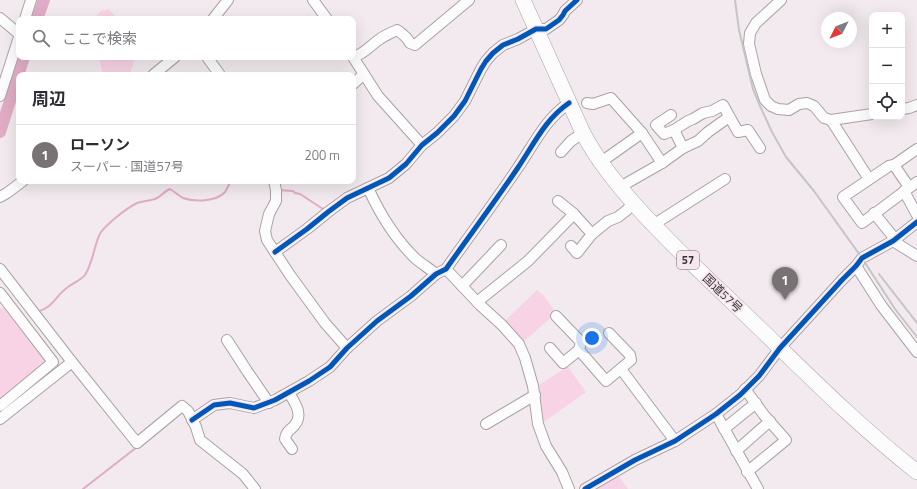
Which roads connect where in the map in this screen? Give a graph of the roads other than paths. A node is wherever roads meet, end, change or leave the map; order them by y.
1 (31, 0) edge
2 (228, 0) edge
3 (313, 0) edge
4 (469, 0) edge
5 (523, 0) edge
6 (572, 0) edge
7 (576, 0) edge
8 (781, 0) edge
9 (565, 11) junction
10 (26, 16) edge
11 (215, 16) edge
12 (325, 16) edge
13 (0, 18) edge
14 (536, 29) junction
15 (16, 31) edge
16 (16, 46) edge
17 (356, 56) edge
18 (171, 60) edge
19 (208, 60) edge
20 (355, 60) edge
21 (157, 72) edge
22 (218, 72) edge
23 (364, 74) junction
24 (356, 81) edge
25 (0, 96) edge
26 (569, 103) junction
27 (587, 103) dead end
28 (917, 105) edge
29 (905, 109) edge
30 (869, 114) edge
31 (671, 115) dead end
32 (730, 117) junction
33 (831, 120) junction
34 (674, 130) junction
35 (583, 133) junction
36 (642, 133) junction
37 (422, 145) junction
38 (683, 148) junction
39 (760, 148) dead end
40 (917, 149) edge
41 (561, 152) dead end
42 (601, 162) junction
43 (662, 163) junction
44 (894, 165) junction
45 (725, 179) dead end
46 (868, 179) junction
47 (19, 184) edge
48 (275, 184) edge
49 (620, 187) junction
50 (910, 187) edge
51 (368, 188) junction
52 (0, 197) edge
53 (558, 201) dead end
54 (633, 202) junction
55 (874, 213) junction
56 (574, 214) junction
57 (917, 215) edge
58 (917, 222) edge
59 (653, 224) junction
60 (592, 234) junction
61 (894, 240) junction
62 (501, 244) dead end
63 (571, 246) dead end
64 (275, 252) junction
65 (917, 256) edge
66 (856, 266) junction
67 (0, 269) edge
68 (446, 269) junction
69 (436, 274) junction
70 (462, 286) junction
71 (0, 293) edge
72 (478, 302) junction
73 (556, 316) dead end
74 (609, 333) dead end
75 (227, 340) dead end
76 (347, 348) junction
77 (550, 348) dead end
78 (780, 348) junction
79 (579, 350) junction
80 (917, 352) edge
81 (72, 362) junction
82 (621, 369) junction
83 (746, 389) junction
84 (289, 393) junction
85 (535, 395) junction
86 (269, 403) junction
87 (756, 403) junction
88 (0, 406) edge
89 (716, 414) junction
90 (0, 419) edge
91 (192, 420) junction
92 (770, 421) junction
93 (486, 424) dead end
94 (724, 429) junction
95 (675, 441) junction
96 (292, 449) dead end
97 (736, 451) junction
98 (747, 472) junction
99 (917, 472) edge
100 (253, 488) edge
101 (569, 489) edge
102 (584, 489) edge
103 (758, 489) edge

1 - 10 street
2 - 11 street
3 - 12 street
4 - 17 street
5 - 14 highway, 国道57号 / 57
6 - 9 street
7 - 9 street
8 - 33 street
9 - 14 street
13 - 15 street
14 - 26 highway, 国道57号 / 57
14 - 37 street
16 - 25 street
18 - 21 street
19 - 22 street
20 - 23 street
23 - 24 street
23 - 37 street
26 - 35 highway, 国道57号 / 57
26 - 68 street
27 - 36 street
28 - 29 street
30 - 33 street
31 - 34 street
32 - 34 street
32 - 38 street
32 - 39 street
33 - 46 street
34 - 38 street
35 - 41 street
35 - 42 highway, 国道57号 / 57
36 - 42 street
36 - 43 street
37 - 51 street
38 - 43 street
40 - 44 street
42 - 49 highway, 国道57号 / 57
43 - 49 street
44 - 46 street
44 - 50 street
45 - 59 street
46 - 55 street
47 - 52 street
48 - 64 street
49 - 54 highway, 国道57号 / 57
50 - 55 street
50 - 57 street
51 - 64 street
51 - 69 street
53 - 56 street
54 - 59 highway, 国道57号 / 57
54 - 60 street
55 - 61 street
56 - 60 street
56 - 72 street
58 - 61 street
59 - 78 highway, 国道57号 / 57
60 - 63 street
61 - 65 street
61 - 66 street
62 - 70 street
64 - 76 street
66 - 78 street
66 - 80 street
67 - 81 street
68 - 69 street
68 - 70 street
69 - 76 street
70 - 72 street
71 - 88 street
72 - 85 street
73 - 79 street
74 - 82 street
75 - 86 street
76 - 84 street
77 - 79 street
78 - 83 street
78 - 99 highway, 国道57号 / 57
79 - 82 street
81 - 90 street
81 - 91 street
82 - 95 street
83 - 87 street
83 - 89 street
84 - 86 street
84 - 96 street
85 - 93 street
85 - 101 street
86 - 91 street
87 - 92 street
87 - 94 street
89 - 94 street
89 - 95 street
91 - 100 street
92 - 97 street
92 - 98 street
94 - 97 street
95 - 102 street
97 - 98 street
98 - 103 street

